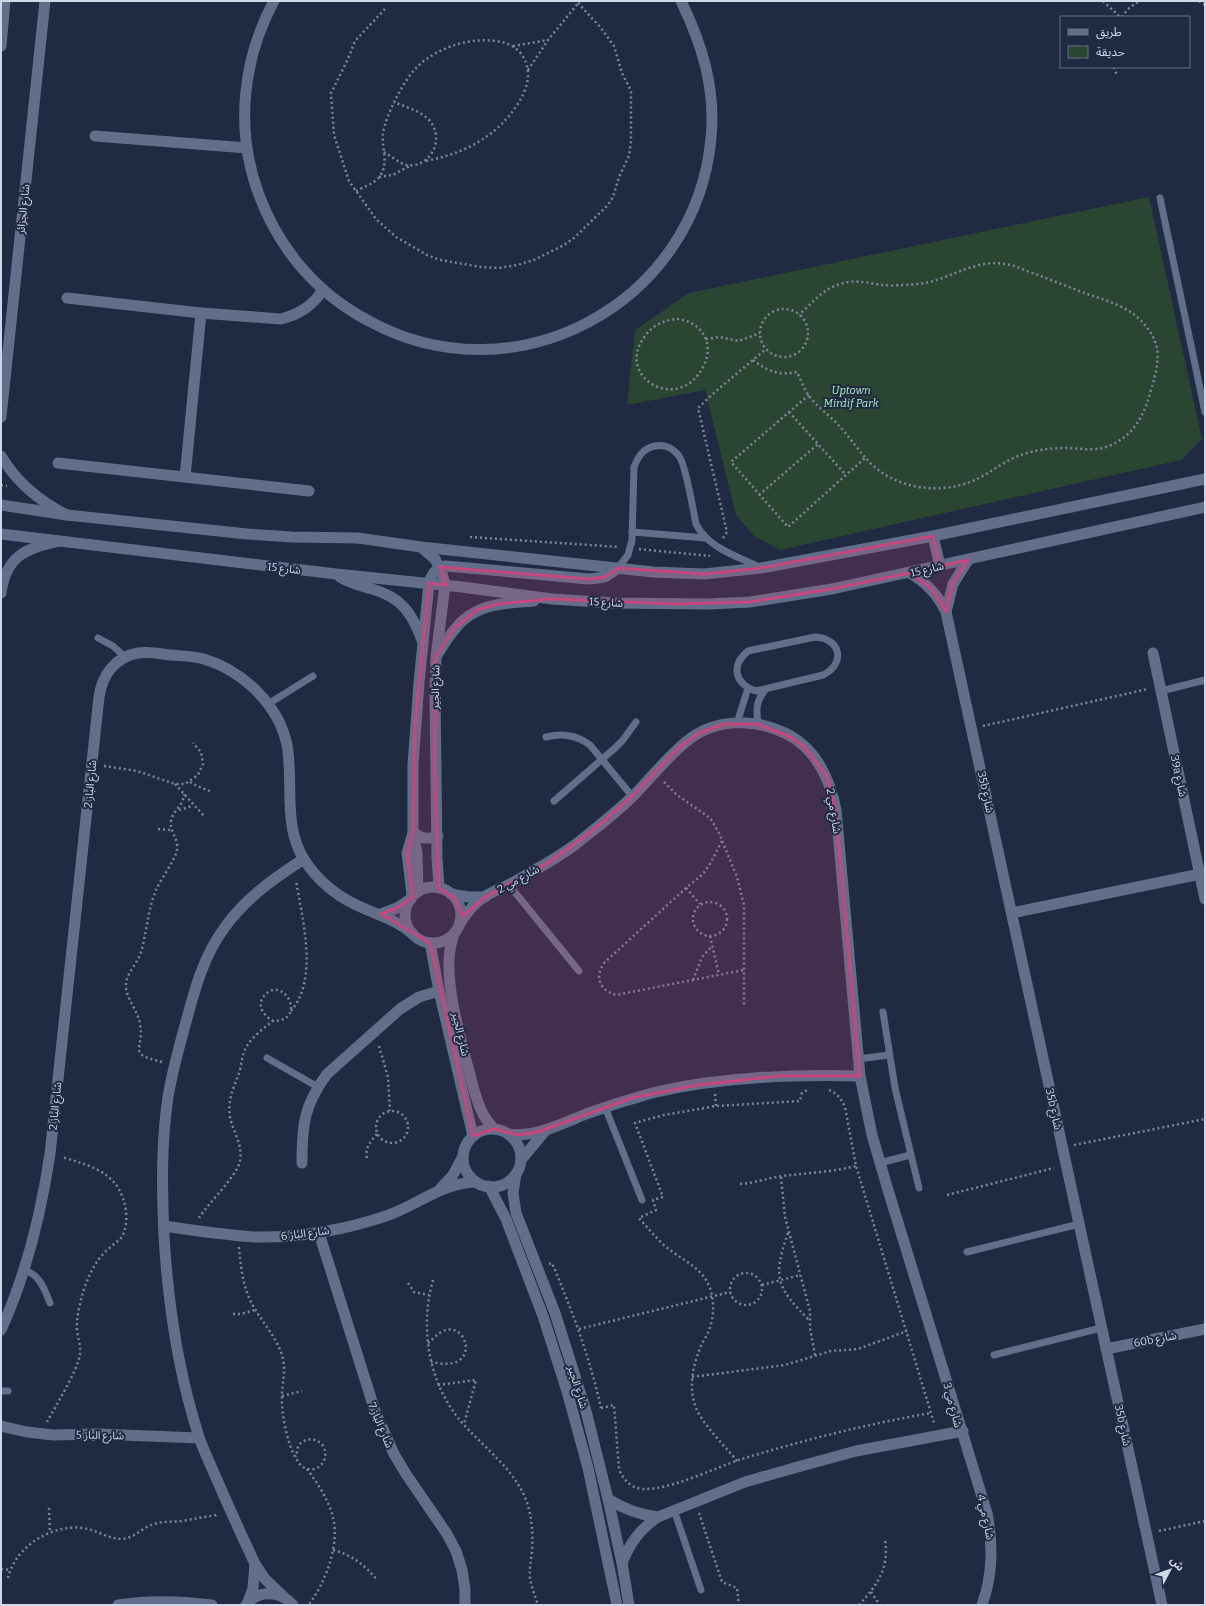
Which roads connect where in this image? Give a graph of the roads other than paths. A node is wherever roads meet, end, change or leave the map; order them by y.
1 (5, 1) edge
2 (45, 1) edge
3 (274, 1) edge
4 (681, 1) edge
5 (1, 46) edge
6 (95, 136) dead end
7 (246, 148) junction
8 (1160, 198) dead end
9 (322, 290) junction
10 (66, 298) dead end
11 (201, 313) junction
12 (1205, 412) edge
13 (1, 417) edge
14 (1, 456) edge
15 (58, 463) dead end
16 (185, 477) junction
17 (1205, 479) edge
18 (309, 491) dead end
19 (1, 505) edge
20 (1205, 507) edge
21 (67, 515) junction
22 (632, 532) junction
23 (1, 534) edge
24 (933, 536) junction
25 (706, 538) junction
26 (59, 541) junction
27 (421, 547) junction
28 (968, 560) junction
29 (940, 566) junction
30 (440, 568) junction
31 (618, 568) junction
32 (761, 568) junction
33 (910, 573) junction
34 (336, 574) junction
35 (429, 583) junction
36 (445, 585) junction
37 (1, 593) edge
38 (552, 599) junction
39 (946, 612) junction
40 (98, 638) dead end
41 (423, 643) junction
42 (1153, 653) dead end
43 (125, 657) junction
44 (436, 657) junction
45 (313, 676) dead end
46 (1205, 680) edge
47 (748, 688) junction
48 (1161, 688) junction
49 (765, 690) junction
50 (268, 704) junction
51 (636, 722) dead end
52 (737, 723) junction
53 (758, 724) junction
54 (546, 737) dead end
55 (602, 759) junction
56 (632, 796) junction
57 (554, 801) dead end
58 (413, 832) junction
59 (438, 836) junction
60 (304, 859) junction
61 (1202, 873) edge
62 (509, 885) junction
63 (445, 891) junction
64 (414, 896) junction
65 (485, 897) junction
66 (1205, 898) edge
67 (1012, 913) junction
68 (381, 914) junction
69 (460, 923) junction
70 (413, 934) junction
71 (454, 934) junction
72 (430, 943) junction
73 (579, 971) dead end
74 (439, 991) junction
75 (883, 1012) dead end
76 (890, 1055) junction
77 (267, 1058) dead end
78 (858, 1059) junction
79 (860, 1076) junction
80 (318, 1087) junction
81 (605, 1107) junction
82 (494, 1129) junction
83 (547, 1129) junction
84 (508, 1134) junction
85 (473, 1136) junction
86 (910, 1155) junction
87 (463, 1156) junction
88 (521, 1160) junction
89 (302, 1163) dead end
90 (880, 1163) junction
91 (516, 1174) junction
92 (476, 1182) junction
93 (489, 1186) junction
94 (919, 1188) dead end
95 (439, 1190) junction
96 (642, 1200) dead end
97 (1079, 1224) junction
98 (164, 1226) junction
99 (319, 1233) junction
100 (967, 1252) dead end
101 (23, 1269) junction
102 (50, 1303) dead end
103 (1102, 1328) junction
104 (1205, 1329) edge
105 (1, 1330) edge
106 (1106, 1348) junction
107 (994, 1355) dead end
108 (1, 1426) edge
109 (963, 1431) junction
110 (200, 1438) junction
111 (608, 1499) junction
112 (674, 1510) junction
113 (658, 1517) junction
114 (622, 1563) junction
115 (255, 1564) junction
116 (701, 1590) dead end
117 (284, 1597) junction
118 (247, 1604) edge
119 (118, 1605) edge
120 (212, 1605) edge
121 (293, 1605) edge
122 (465, 1605) edge
123 (617, 1605) edge
124 (629, 1605) edge
125 (982, 1605) edge
126 (1162, 1605) edge

1 - 5 street
2 - 13 street, شارع الجزائر
3 - 7 street
4 - 9 street
6 - 7 street
7 - 9 street
8 - 12 lane
9 - 11 street
10 - 11 street
11 - 16 street
14 - 21 street
15 - 16 street
16 - 18 street
17 - 24 street
19 - 21 street
20 - 28 street, شارع 15
21 - 27 street
22 - 25 lane
22 - 25 lane
22 - 31 lane
23 - 26 street, شارع 15
24 - 29 street
24 - 32 street
25 - 32 lane
26 - 34 street, شارع 15
26 - 37 street
27 - 30 street, شارع الجير
27 - 31 street
28 - 29 street, شارع 15
28 - 39 street, 35b شارع
29 - 33 street, شارع 15
30 - 31 street
30 - 35 street
30 - 36 street, شارع الجير
31 - 32 street
33 - 38 street, شارع 15
33 - 39 street, 35b شارع
34 - 35 street, شارع 15
34 - 41 street
35 - 36 street, شارع 15
35 - 41 street, شارع الجير
36 - 38 street, شارع 15
36 - 44 street, شارع الجير
38 - 44 street
39 - 67 street, 35b شارع
40 - 43 lane
41 - 58 street, شارع الجير
42 - 48 street, 39a شارع
43 - 50 street, شارع الباز 2
43 - 101 street, شارع الباز 2
44 - 59 street, شارع الجير
45 - 50 lane
46 - 48 lane
47 - 49 lane
47 - 49 lane
47 - 52 lane
48 - 61 street, 39a شارع
49 - 53 lane
50 - 60 street, شارع الباز 2
51 - 55 lane
52 - 53 street, شارع مي 2
52 - 56 street, شارع مي 2
53 - 78 street, شارع مي 2
54 - 55 lane
55 - 56 lane
55 - 57 lane
56 - 62 street, شارع مي 2
58 - 59 street
58 - 64 street, شارع الجير
59 - 63 street, شارع الجير
60 - 68 street, شارع الباز 2
60 - 98 street
61 - 66 street, 39a شارع
61 - 67 street
62 - 65 street, شارع مي 2
62 - 73 lane
63 - 64 street
63 - 65 street, شارع مي 2
63 - 69 street
64 - 68 street
64 - 70 street
65 - 69 street, شارع مي 2
67 - 97 street, 35b شارع
68 - 70 street, شارع الباز 2
69 - 71 street
70 - 72 street
71 - 72 street
71 - 82 street, شارع الجير
72 - 74 street, شارع الجير
74 - 80 street
74 - 85 street, شارع الجير
75 - 76 lane
76 - 78 lane
76 - 86 lane
77 - 80 lane
78 - 79 street, شارع مي 2
79 - 81 street
79 - 90 street, شارع مي 3
80 - 89 street
81 - 83 street
81 - 96 lane
82 - 84 street
82 - 85 street
83 - 84 street
83 - 88 street
84 - 88 street
85 - 87 street
86 - 90 lane
86 - 94 lane
87 - 92 street
87 - 95 street, شارع الباز 6
88 - 91 street
90 - 109 street, شارع مي 3
91 - 93 street
91 - 111 street, شارع الجير
92 - 93 street
92 - 95 street, شارع الباز 6
93 - 123 street, شارع الجير
95 - 99 street, شارع الباز 6
97 - 100 lane
97 - 103 street, 35b شارع
98 - 99 street, شارع الباز 6
98 - 110 street
99 - 122 street, شارع الباز 7
101 - 102 lane
101 - 105 street, شارع الباز 2
103 - 106 street, 35b شارع
103 - 107 lane
104 - 106 street, 60b شارع
106 - 126 street, 35b شارع
108 - 110 street, شارع الباز 5
109 - 112 street, شارع مي 3
109 - 125 street, شارع مي 4
110 - 115 street
111 - 113 street
111 - 114 street, شارع الجير
112 - 113 street, شارع مي 3
112 - 116 lane
113 - 114 street, شارع مي 3
114 - 124 street, شارع الجير
115 - 117 street
115 - 118 street
117 - 118 street
117 - 121 street
119 - 120 street

